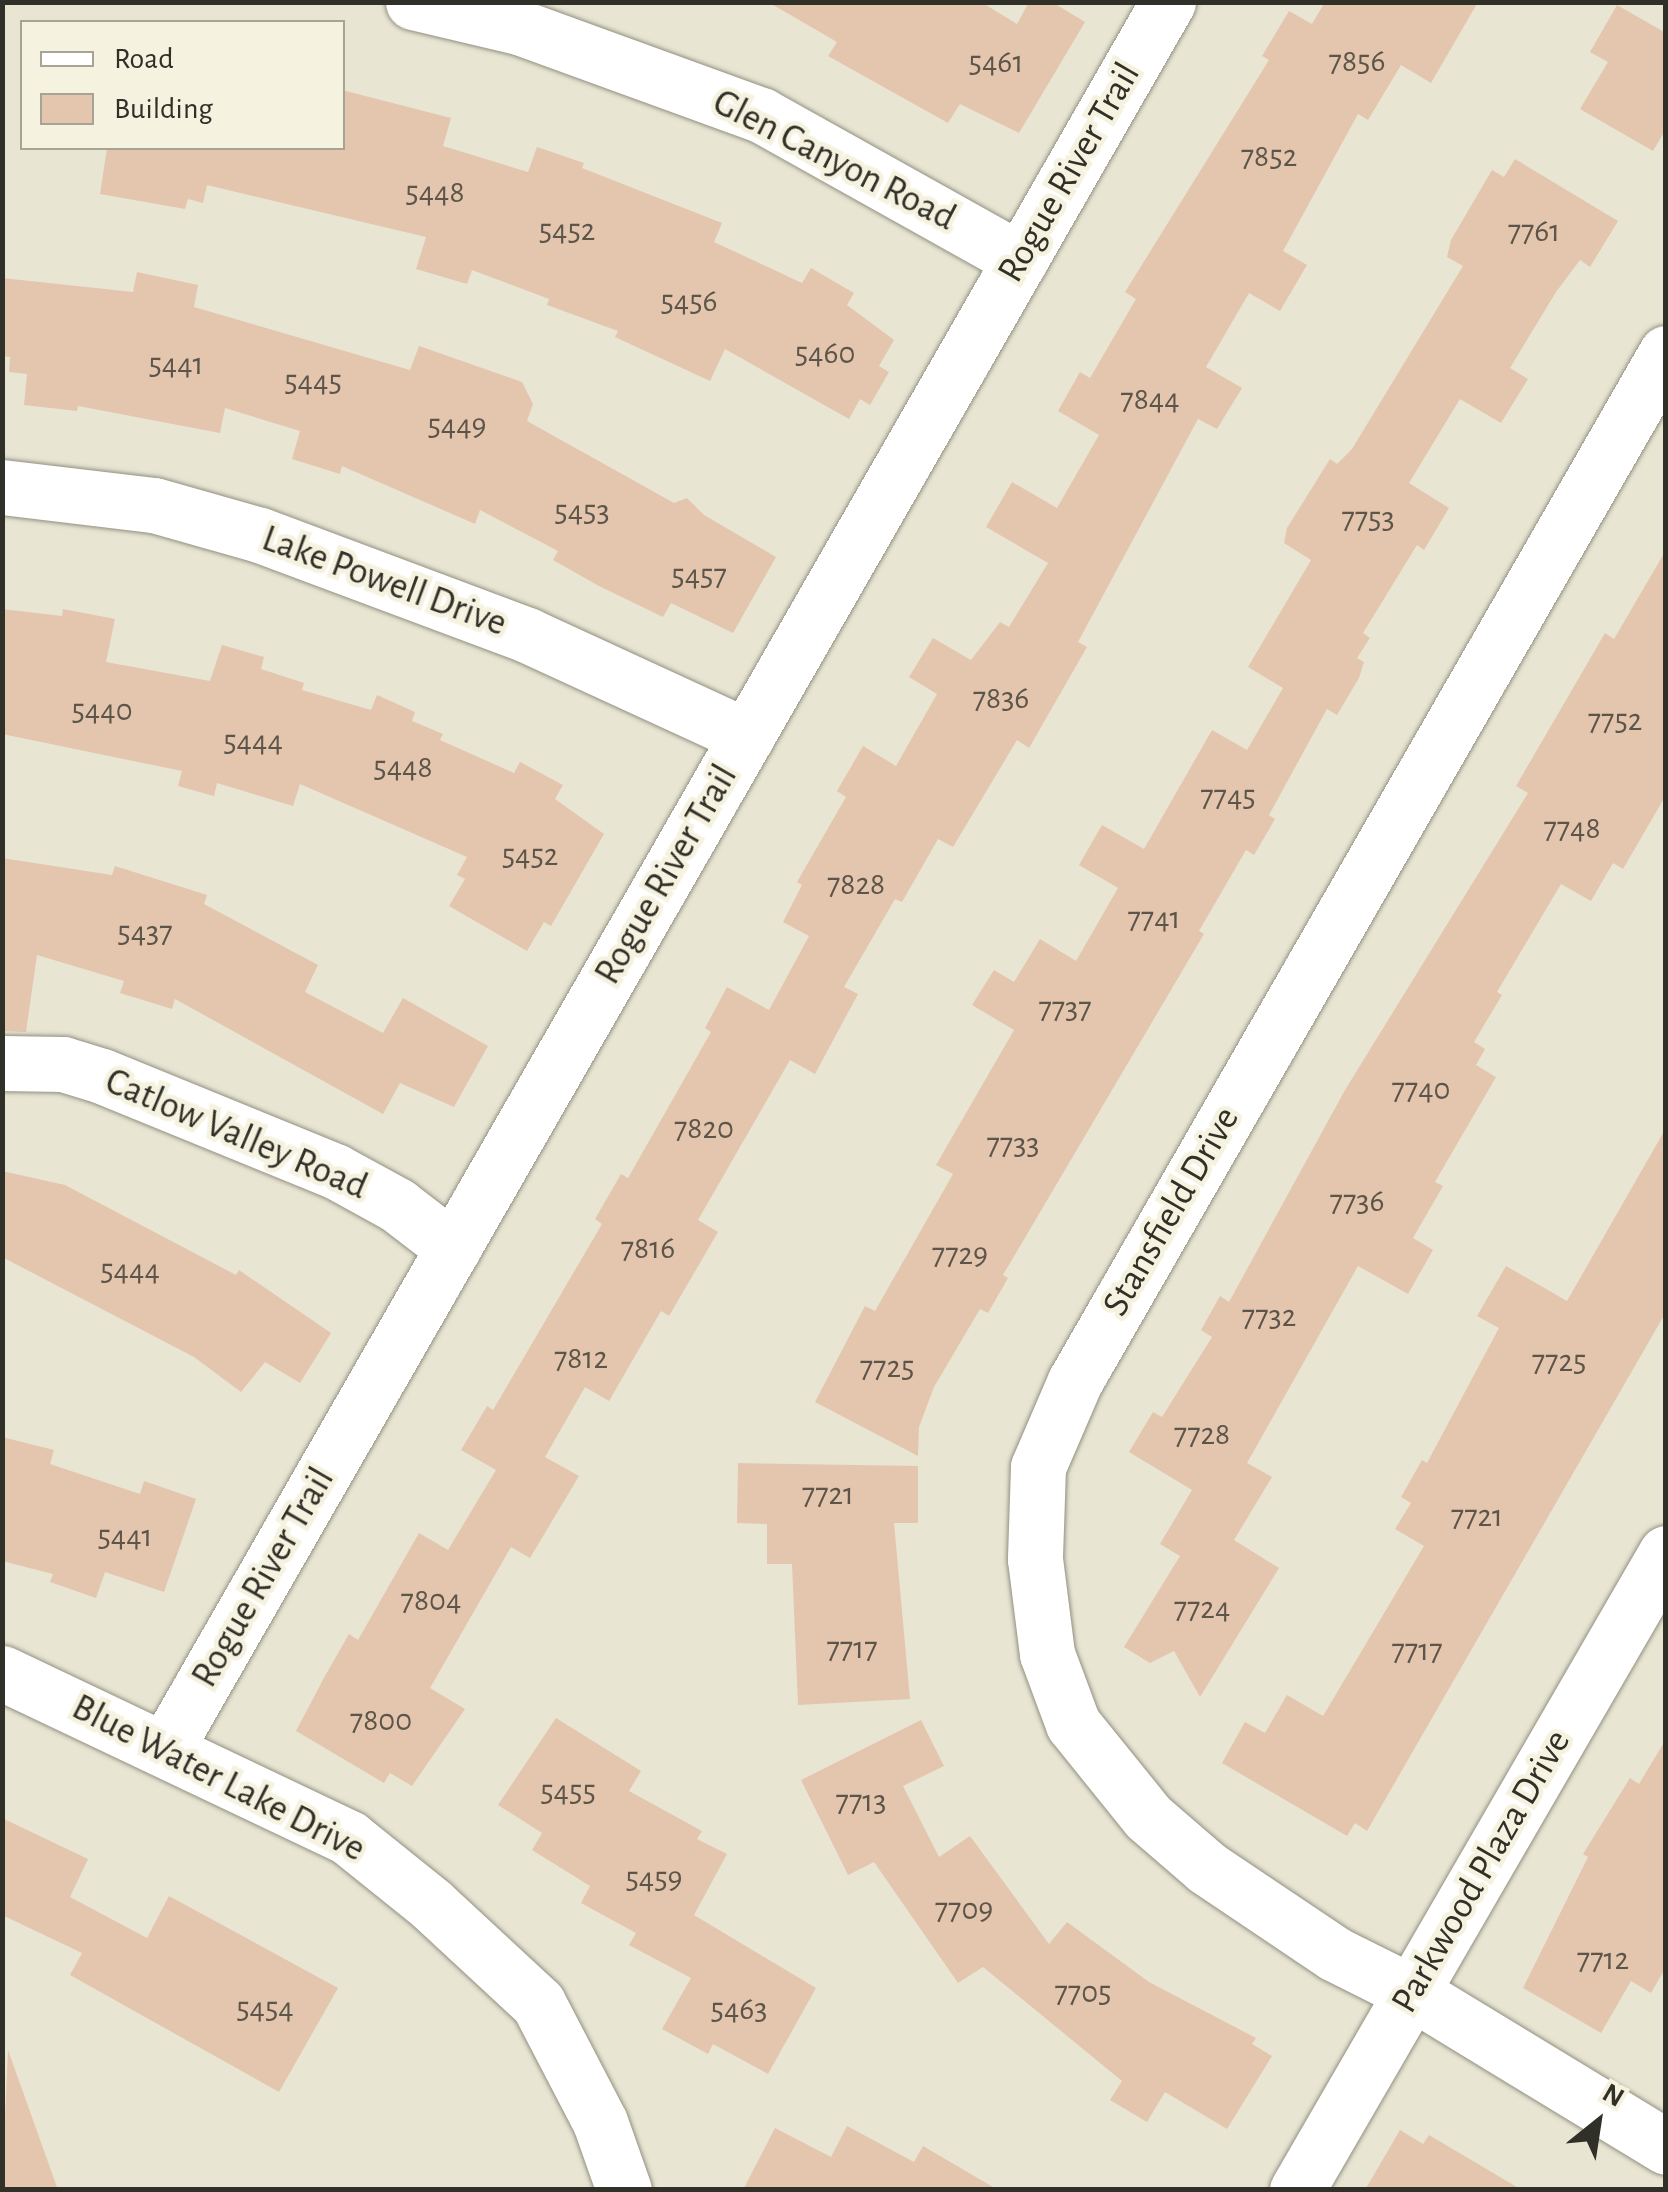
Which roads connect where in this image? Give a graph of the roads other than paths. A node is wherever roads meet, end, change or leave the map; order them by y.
1 (413, 2) edge
2 (1168, 2) edge
3 (1020, 260) junction
4 (1666, 353) edge
5 (2, 487) edge
6 (747, 736) junction
7 (2, 1063) edge
8 (454, 1248) junction
9 (1666, 1553) edge
10 (2, 1673) edge
11 (166, 1748) junction
12 (1413, 1993) junction
13 (1666, 2147) edge
14 (624, 2190) edge
15 (1297, 2190) edge

1 - 3 street, Glen Canyon Road
2 - 3 street, Rogue River Trail
3 - 6 street, Rogue River Trail
4 - 12 street, Stansfield Drive
5 - 6 street, Lake Powell Drive
6 - 8 street, Rogue River Trail
7 - 8 street, Catlow Valley Road
8 - 11 street, Rogue River Trail
9 - 12 street, Parkwood Plaza Drive
10 - 11 street, Blue Water Lake Drive
11 - 14 street, Blue Water Lake Drive
12 - 13 street, Stansfield Drive
12 - 15 street, Parkwood Plaza Drive

